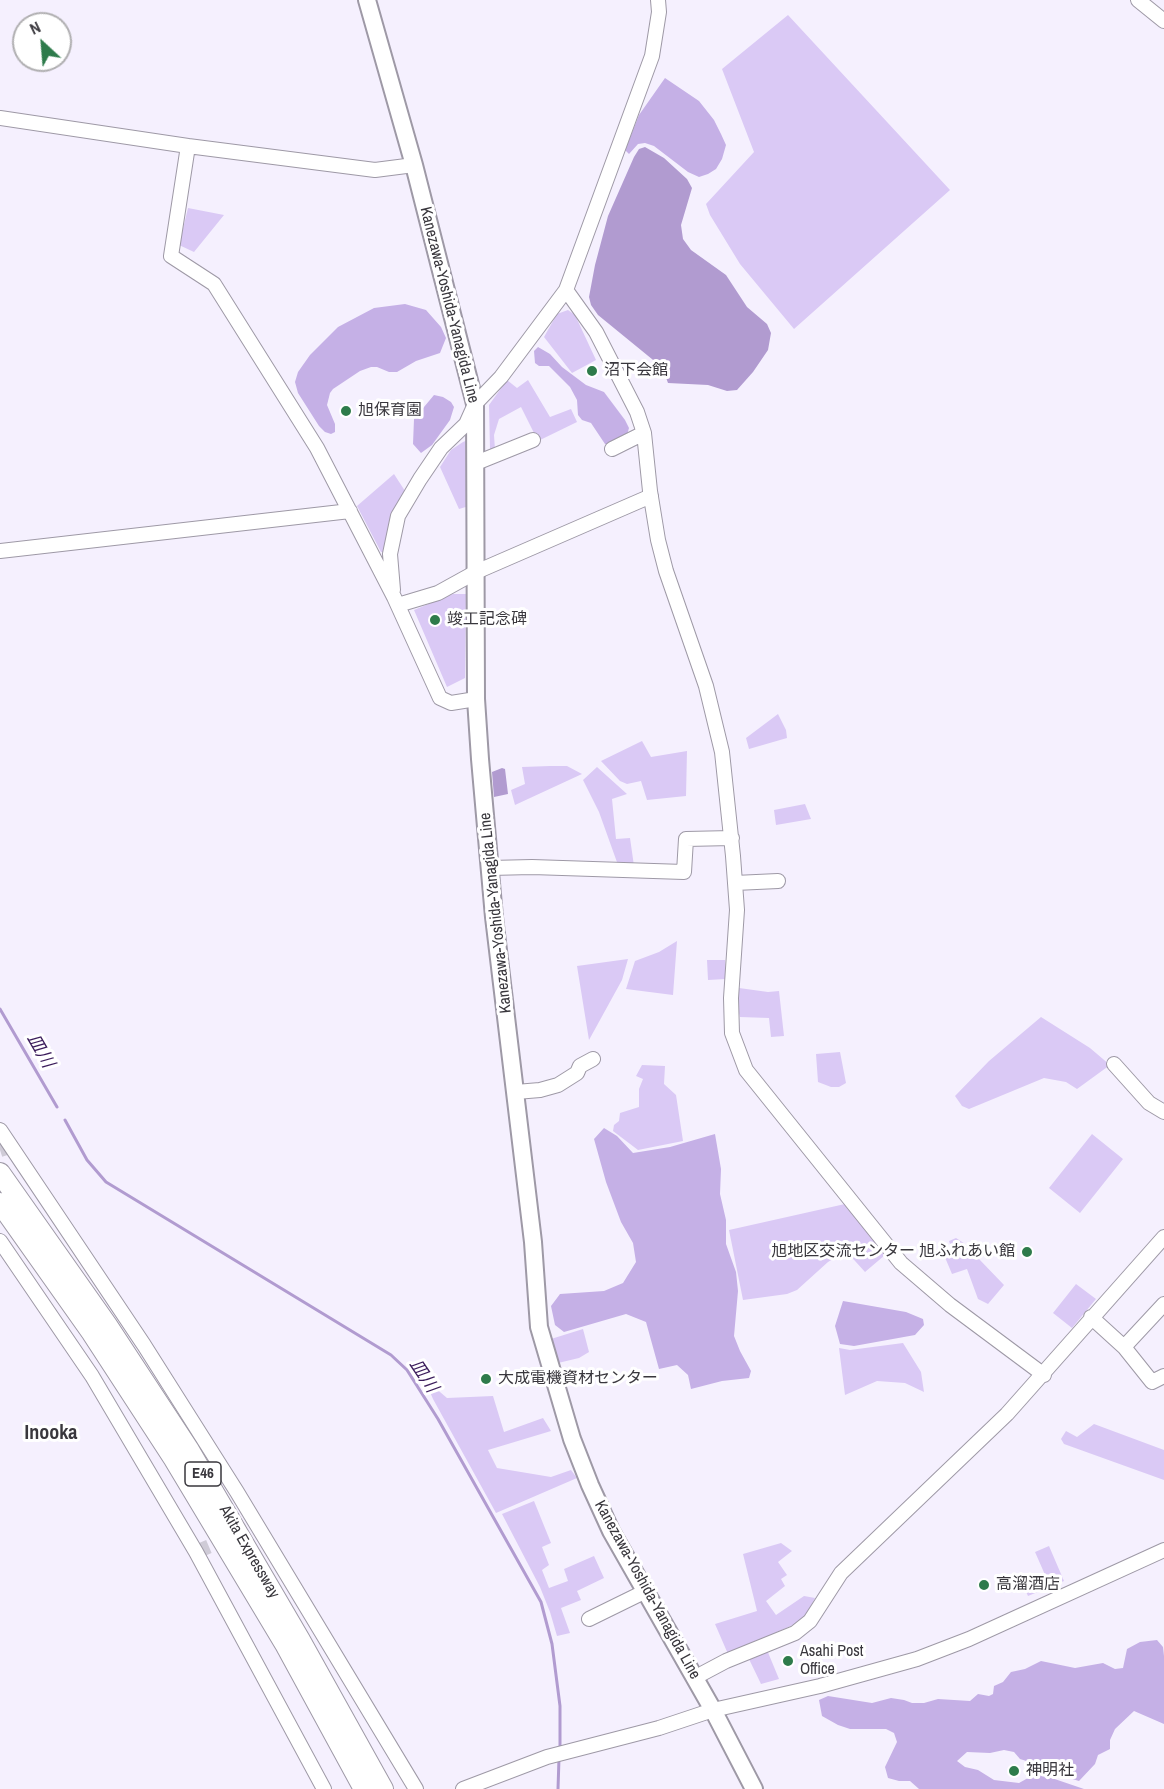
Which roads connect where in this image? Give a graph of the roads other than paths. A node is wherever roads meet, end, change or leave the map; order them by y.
1 (367, 0) edge
2 (658, 0) edge
3 (1138, 0) edge
4 (1164, 21) edge
5 (0, 118) edge
6 (188, 146) junction
7 (414, 165) junction
8 (566, 290) junction
9 (475, 404) junction
10 (644, 433) junction
11 (533, 440) dead end
12 (612, 449) dead end
13 (476, 463) junction
14 (651, 496) junction
15 (350, 511) junction
16 (0, 551) edge
17 (476, 572) junction
18 (396, 601) junction
19 (476, 699) junction
20 (732, 838) junction
21 (490, 868) junction
22 (777, 881) dead end
23 (735, 883) junction
24 (593, 1059) dead end
25 (1114, 1064) dead end
26 (516, 1092) junction
27 (1164, 1112) edge
28 (0, 1130) edge
29 (0, 1173) edge
30 (0, 1203) edge
31 (1164, 1237) edge
32 (0, 1241) edge
33 (1164, 1304) edge
34 (1091, 1317) junction
35 (1124, 1347) junction
36 (1044, 1374) junction
37 (1164, 1376) edge
38 (1164, 1550) edge
39 (644, 1592) junction
40 (589, 1618) dead end
41 (694, 1678) junction
42 (713, 1710) junction
43 (324, 1789) edge
44 (364, 1789) edge
45 (383, 1789) edge
46 (416, 1789) edge
47 (463, 1789) edge
48 (754, 1789) edge

1 - 7 main road, Kanezawa-Yoshida-Yanagida Line
2 - 8 street
3 - 4 street
5 - 6 street
6 - 7 street
6 - 15 street
7 - 9 main road, Kanezawa-Yoshida-Yanagida Line
8 - 9 street
8 - 10 street
9 - 13 main road, Kanezawa-Yoshida-Yanagida Line
9 - 18 street
10 - 12 street
10 - 14 street
11 - 13 street
13 - 17 main road, Kanezawa-Yoshida-Yanagida Line
14 - 17 street
14 - 20 street
15 - 16 street
15 - 18 street
17 - 18 street
17 - 19 main road, Kanezawa-Yoshida-Yanagida Line
18 - 19 street
19 - 21 main road, Kanezawa-Yoshida-Yanagida Line
20 - 21 street
20 - 23 street
21 - 26 main road, Kanezawa-Yoshida-Yanagida Line
22 - 23 street
23 - 36 street
24 - 26 street
25 - 27 street
26 - 39 main road, Kanezawa-Yoshida-Yanagida Line
28 - 46 street
29 - 45 highway, Akita Expressway / E46
30 - 44 highway, Akita Expressway / E46
31 - 34 street
32 - 43 street
33 - 35 street
34 - 35 street
34 - 36 street
35 - 37 street
36 - 41 street
38 - 42 street
39 - 40 street
39 - 41 main road, Kanezawa-Yoshida-Yanagida Line
41 - 42 main road, Kanezawa-Yoshida-Yanagida Line
42 - 47 street
42 - 48 main road, Kanezawa-Yoshida-Yanagida Line

